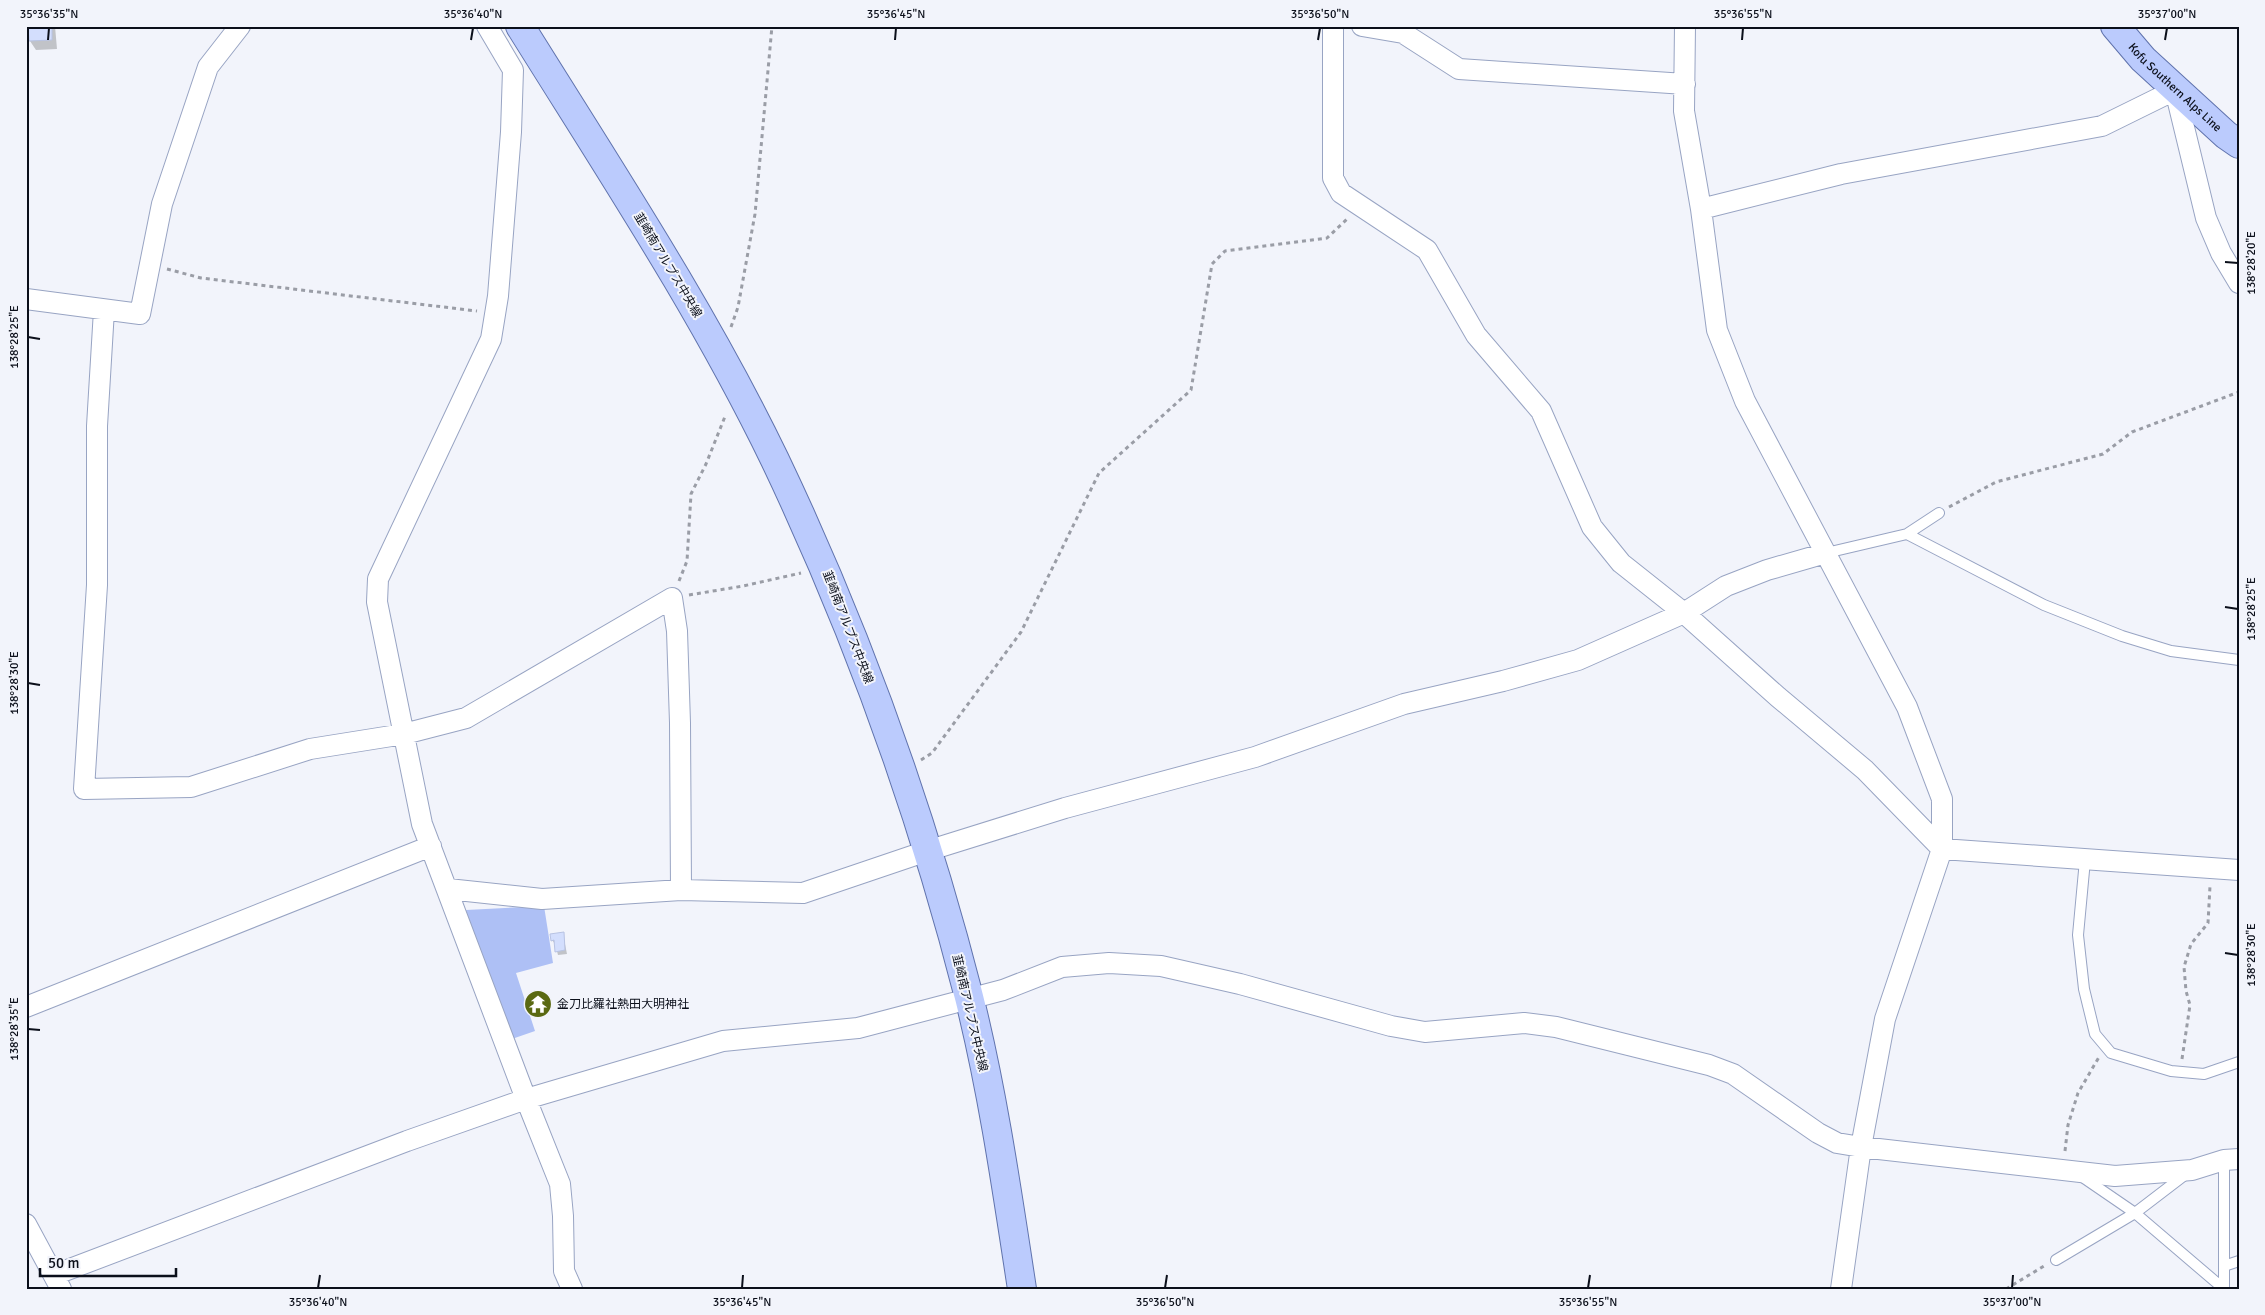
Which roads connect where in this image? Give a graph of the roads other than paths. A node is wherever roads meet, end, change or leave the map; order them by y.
1 (240, 26) edge
2 (487, 26) edge
3 (520, 26) edge
4 (1333, 26) edge
5 (1362, 26) edge
6 (1685, 26) edge
7 (2115, 26) edge
8 (1685, 84) junction
9 (2175, 90) junction
10 (2239, 144) edge
11 (1701, 209) junction
12 (2239, 283) edge
13 (26, 299) edge
14 (104, 310) junction
15 (1939, 513) road end
16 (1907, 534) junction
17 (1826, 553) junction
18 (1684, 613) junction
19 (2239, 660) edge
20 (404, 734) junction
21 (431, 846) junction
22 (1942, 850) junction
23 (927, 851) junction
24 (2085, 860) junction
25 (2239, 870) edge
26 (448, 889) junction
27 (681, 890) junction
28 (969, 998) junction
29 (26, 1007) edge
30 (2239, 1062) edge
31 (526, 1099) junction
32 (1862, 1147) junction
33 (2231, 1159) edge
34 (2192, 1170) junction
35 (2068, 1171) junction
36 (2135, 1213) junction
37 (26, 1224) edge
38 (2056, 1260) road end
39 (2239, 1261) edge
40 (2224, 1266) junction
41 (58, 1282) edge
42 (572, 1289) edge
43 (1022, 1289) edge
44 (1841, 1289) edge
45 (2224, 1289) edge

1 - 14 street
2 - 20 street
3 - 23 main road, 韮崎南アルプス中央線
4 - 18 street
5 - 8 street
6 - 8 street
7 - 9 main road, Kofu Southern Alps Line
8 - 11 street
9 - 10 main road, Kofu Southern Alps Line
9 - 11 street
9 - 12 street
11 - 17 street
13 - 14 street
14 - 20 street
15 - 16 lane
16 - 17 lane
16 - 19 lane
17 - 18 street
17 - 22 street
18 - 22 street
18 - 23 street
20 - 21 street
20 - 27 street
21 - 26 street
21 - 29 street
22 - 24 street
22 - 32 street
23 - 27 street
23 - 28 main road, 韮崎南アルプス中央線
24 - 25 street
24 - 30 lane
26 - 27 street
26 - 31 street
28 - 31 street
28 - 32 street
28 - 43 main road, 韮崎南アルプス中央線
31 - 41 street
31 - 42 street
32 - 35 street
32 - 44 street
33 - 34 street
33 - 40 lane
34 - 35 street
34 - 36 lane
35 - 36 lane
36 - 38 lane
36 - 45 lane
37 - 41 street
39 - 40 lane
40 - 45 lane

